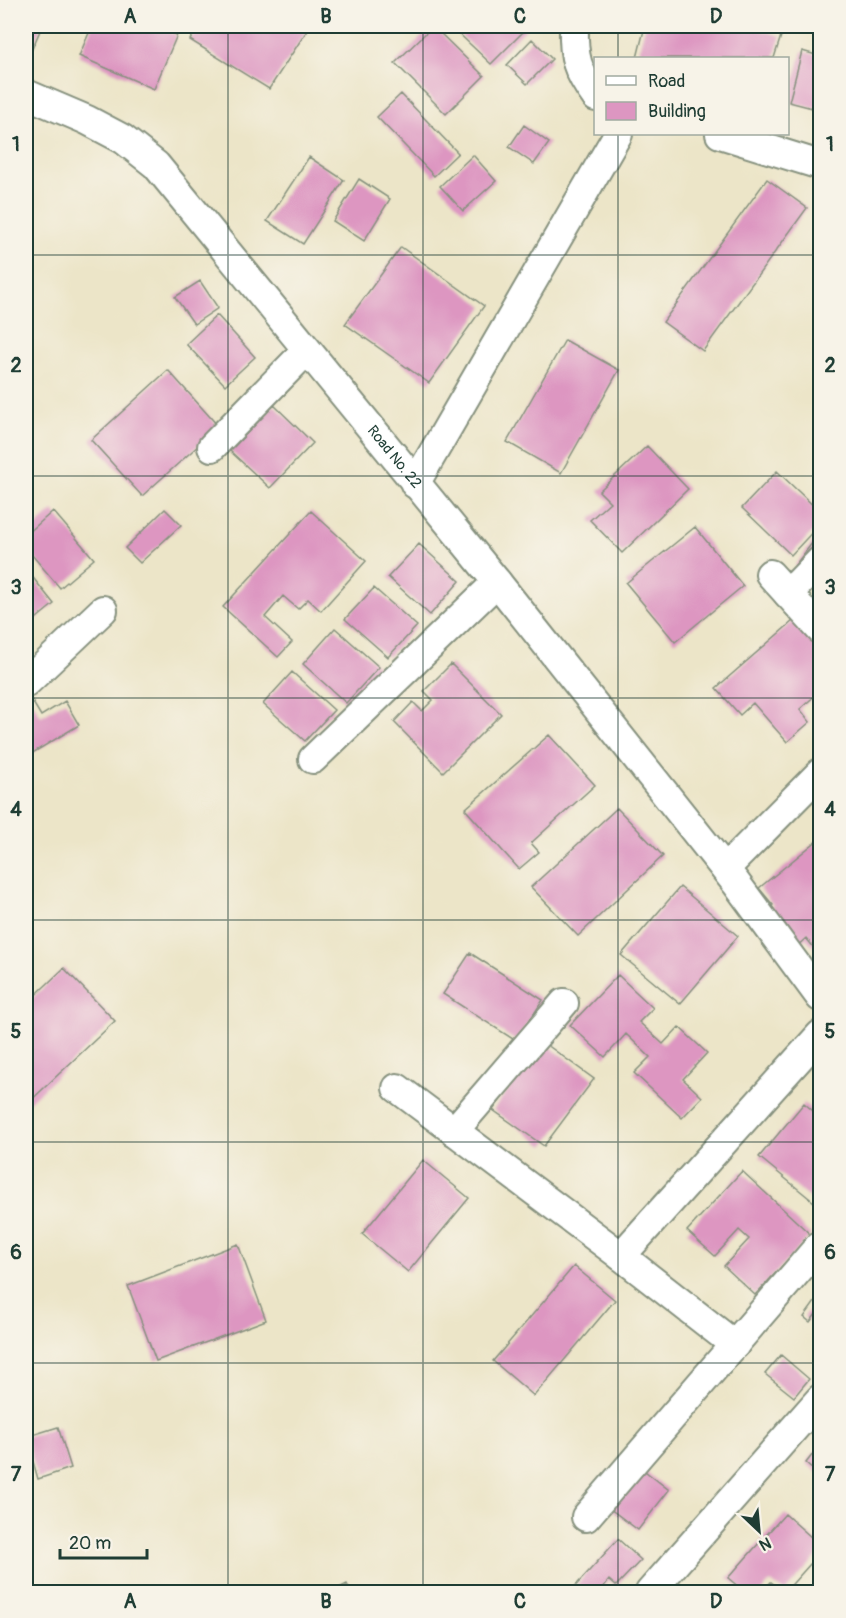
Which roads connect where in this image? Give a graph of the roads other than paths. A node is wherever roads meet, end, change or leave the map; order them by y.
1 (574, 26) edge
2 (26, 94) edge
3 (594, 94) edge
4 (617, 135) edge
5 (723, 135) edge
6 (820, 165) edge
7 (307, 350) junction
8 (212, 447) dead end
9 (416, 484) junction
10 (820, 561) edge
11 (496, 582) junction
12 (103, 610) dead end
13 (820, 629) edge
14 (26, 683) edge
15 (313, 759) dead end
16 (820, 773) edge
17 (725, 869) junction
18 (820, 997) edge
19 (564, 1004) dead end
20 (820, 1035) edge
21 (397, 1088) dead end
22 (454, 1131) junction
23 (820, 1245) edge
24 (621, 1256) junction
25 (735, 1345) junction
26 (820, 1399) edge
27 (586, 1517) dead end
28 (650, 1593) edge

1 - 3 street
2 - 7 street, Road No. 22
4 - 9 street
5 - 6 street
7 - 8 street
7 - 9 street, Road No. 22
9 - 11 street, Road No. 22
10 - 13 street
11 - 15 street
11 - 17 street, Road No. 22
12 - 14 street
16 - 17 street
17 - 18 street, Road No. 22
19 - 22 street
20 - 24 street
21 - 22 street
22 - 24 street
23 - 25 street
24 - 25 street
25 - 27 street
26 - 28 street

